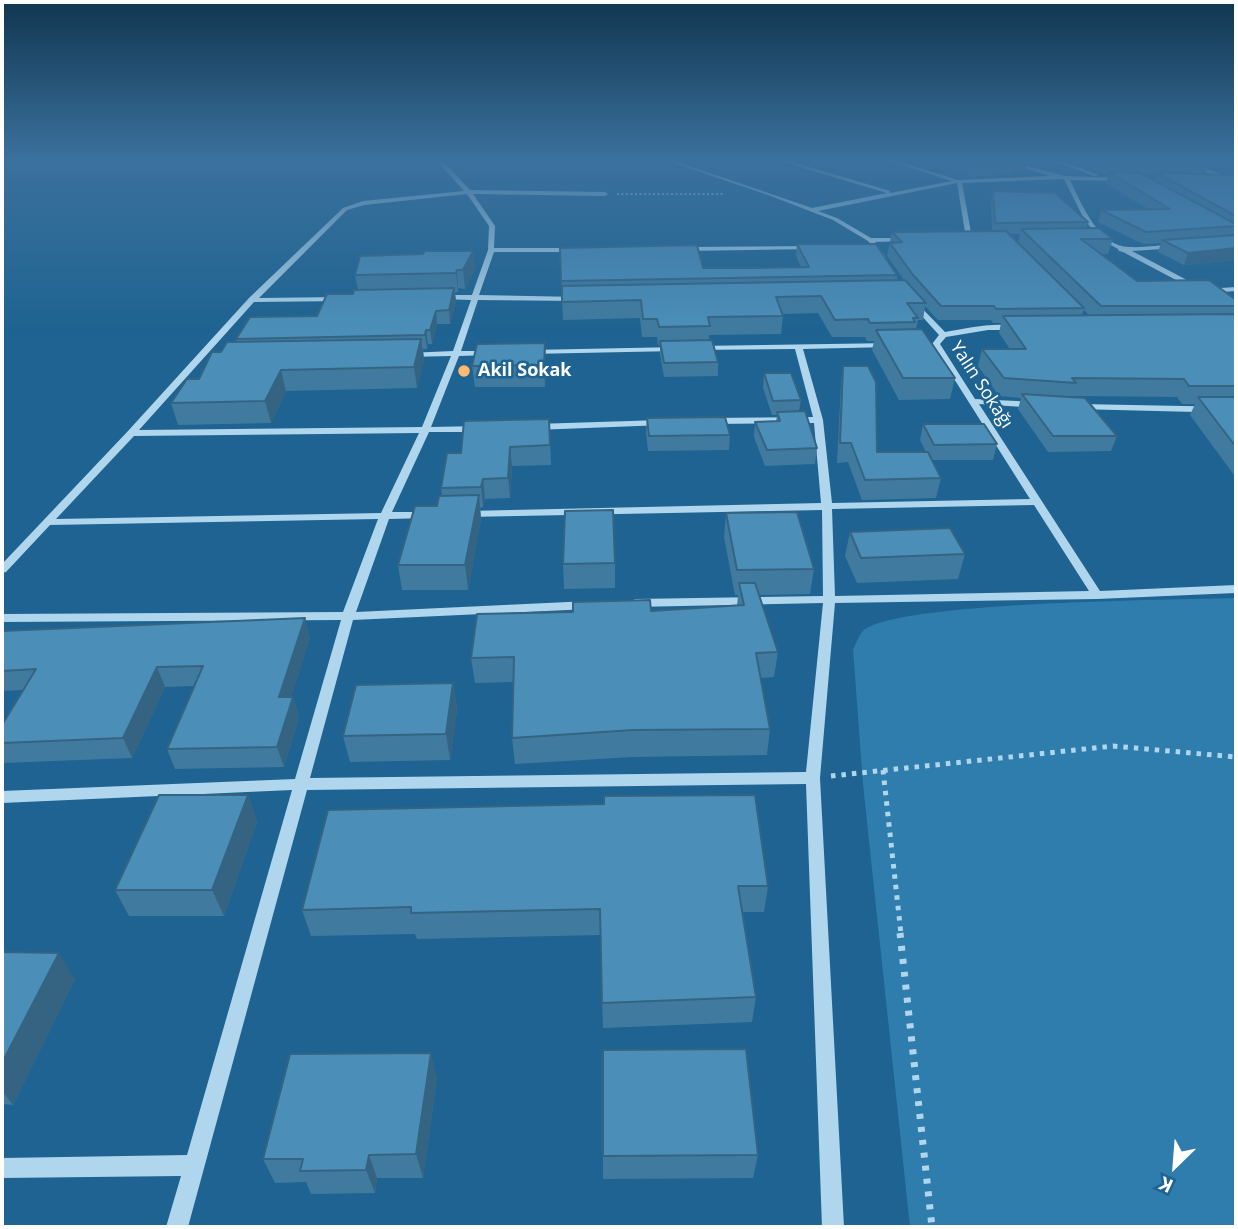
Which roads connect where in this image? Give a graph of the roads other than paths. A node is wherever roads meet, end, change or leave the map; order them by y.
1 (335, 218) edge
2 (487, 218) edge
3 (832, 218) edge
4 (966, 218) edge
5 (1086, 218) edge
6 (957, 238) edge
7 (969, 238) junction
8 (981, 238) edge
9 (1089, 238) edge
10 (1102, 238) junction
11 (918, 239) edge
12 (870, 240) junction
13 (1185, 246) edge
14 (821, 247) edge
15 (862, 247) edge
16 (876, 247) junction
17 (677, 249) edge
18 (491, 250) junction
19 (586, 250) edge
20 (1121, 250) junction
21 (890, 270) edge
22 (1236, 289) edge
23 (1205, 291) junction
24 (905, 292) edge
25 (478, 296) junction
26 (425, 297) edge
27 (345, 299) edge
28 (593, 299) edge
29 (252, 300) junction
30 (1226, 300) edge
31 (1027, 327) edge
32 (943, 335) junction
33 (922, 344) edge
34 (936, 344) junction
35 (895, 345) edge
36 (798, 346) junction
37 (507, 352) edge
38 (519, 352) edge
39 (456, 354) junction
40 (402, 355) edge
41 (212, 358) edge
42 (199, 359) junction
43 (972, 401) junction
44 (1052, 405) edge
45 (1065, 406) edge
46 (1236, 410) edge
47 (818, 420) junction
48 (699, 422) edge
49 (672, 423) edge
50 (521, 427) edge
51 (494, 428) edge
52 (425, 430) junction
53 (131, 433) junction
54 (1037, 502) junction
55 (827, 508) junction
56 (454, 514) edge
57 (441, 515) edge
58 (385, 516) junction
59 (47, 522) junction
60 (2, 570) edge
61 (1236, 589) edge
62 (1097, 595) junction
63 (830, 599) junction
64 (624, 604) edge
65 (596, 605) edge
66 (348, 616) junction
67 (2, 618) edge
68 (813, 778) junction
69 (299, 784) junction
70 (2, 797) edge
71 (194, 1165) junction
72 (2, 1168) edge
73 (177, 1227) edge
74 (833, 1227) edge

1 - 29 street
2 - 18 street
3 - 12 street
4 - 7 street
5 - 10 street
6 - 7 street
7 - 8 street
9 - 10 street
10 - 20 street
11 - 12 street
12 - 16 street
13 - 20 street
14 - 17 street
15 - 16 street
16 - 21 street
18 - 19 street
18 - 25 street
20 - 23 street
22 - 23 street
23 - 30 street
24 - 32 street
25 - 26 street
25 - 28 street
25 - 39 street
27 - 29 street
29 - 42 street
31 - 32 street, Yalın Sokağı
32 - 34 street, Yalın Sokağı
33 - 34 street
34 - 43 street, Yalın Sokağı
35 - 36 street
36 - 38 street
36 - 47 street
37 - 39 street
39 - 40 street
39 - 52 street
41 - 42 street
42 - 53 street
43 - 44 street
43 - 54 street, Yalın Sokağı
45 - 46 street
47 - 48 street
47 - 55 street
49 - 50 street
51 - 52 street
52 - 53 street
52 - 58 street
53 - 59 street
54 - 55 street
54 - 62 street, Yalın Sokağı
55 - 56 street
55 - 63 street
57 - 58 street
58 - 59 street
58 - 66 street
59 - 60 street
61 - 62 street
62 - 63 street
63 - 64 street
63 - 68 street
65 - 66 street
66 - 67 street
66 - 69 street
68 - 69 street
68 - 74 street
69 - 70 street
69 - 71 street
71 - 72 street
71 - 73 street

